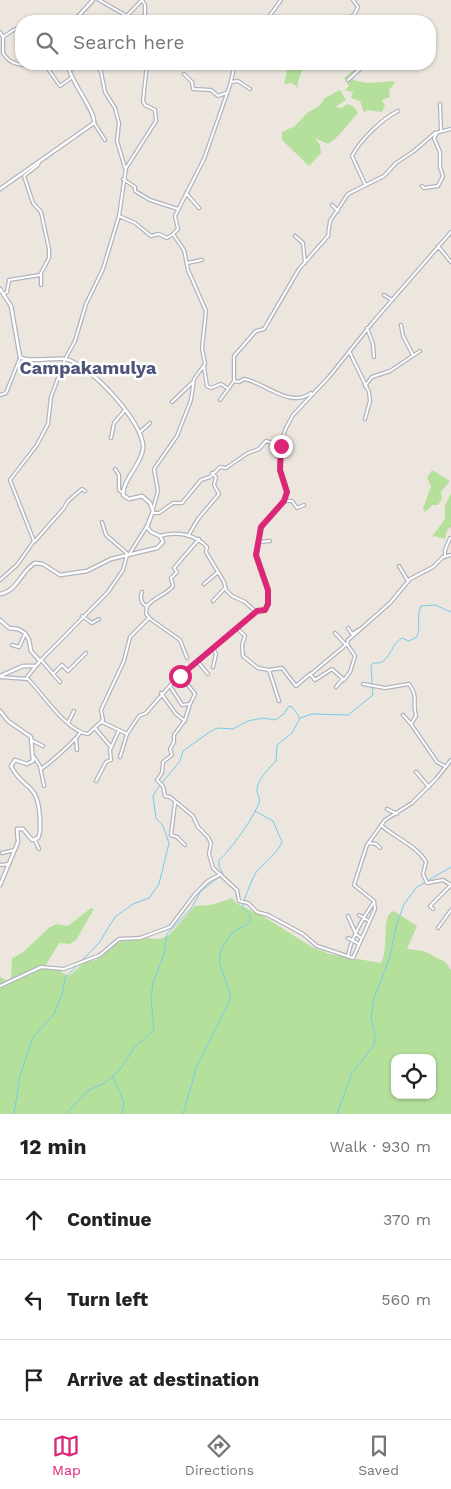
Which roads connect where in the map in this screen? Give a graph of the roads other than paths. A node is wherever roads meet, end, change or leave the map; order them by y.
1 (93, 0) edge
2 (99, 0) edge
3 (142, 0) edge
4 (281, 0) edge
5 (353, 0) edge
6 (80, 15) edge
7 (125, 15) edge
8 (128, 15) edge
9 (145, 15) edge
10 (270, 15) edge
11 (352, 15) edge
12 (15, 29) dead end
13 (0, 32) edge
14 (3, 37) junction
15 (15, 63) edge
16 (49, 70) edge
17 (100, 70) edge
18 (147, 70) edge
19 (234, 70) edge
20 (359, 70) edge
21 (69, 71) edge
22 (184, 74) dead end
23 (71, 78) junction
24 (348, 80) dead end
25 (231, 82) junction
26 (250, 89) dead end
27 (227, 93) junction
28 (440, 104) dead end
29 (398, 111) dead end
30 (94, 123) junction
31 (451, 129) edge
32 (440, 131) junction
33 (105, 140) dead end
34 (39, 162) junction
35 (126, 170) junction
36 (123, 179) junction
37 (365, 184) junction
38 (422, 186) dead end
39 (0, 188) edge
40 (186, 193) junction
41 (332, 205) dead end
42 (199, 208) dead end
43 (178, 209) junction
44 (338, 211) junction
45 (119, 216) junction
46 (451, 232) edge
47 (173, 234) junction
48 (295, 236) dead end
49 (438, 246) junction
50 (202, 260) dead end
51 (451, 262) edge
52 (186, 263) junction
53 (305, 263) junction
54 (41, 275) junction
55 (41, 285) dead end
56 (0, 290) edge
57 (4, 294) junction
58 (384, 294) dead end
59 (392, 300) junction
60 (401, 325) dead end
61 (367, 328) junction
62 (349, 351) junction
63 (420, 351) dead end
64 (413, 355) junction
65 (20, 357) junction
66 (374, 357) dead end
67 (65, 359) junction
68 (204, 367) junction
69 (234, 381) junction
70 (193, 382) junction
71 (365, 386) junction
72 (227, 388) junction
73 (314, 391) junction
74 (0, 395) edge
75 (220, 400) dead end
76 (172, 402) dead end
77 (125, 410) junction
78 (365, 419) dead end
79 (150, 423) dead end
80 (140, 432) junction
81 (111, 438) dead end
82 (281, 446) junction
83 (115, 468) dead end
84 (212, 474) junction
85 (85, 491) dead end
86 (123, 493) junction
87 (284, 501) junction
88 (304, 505) dead end
89 (153, 511) junction
90 (102, 522) dead end
91 (147, 526) junction
92 (160, 536) junction
93 (188, 536) junction
94 (450, 538) edge
95 (199, 539) junction
96 (34, 541) junction
97 (270, 541) dead end
98 (259, 542) junction
99 (129, 555) junction
100 (451, 555) edge
101 (445, 557) junction
102 (399, 566) dead end
103 (218, 572) junction
104 (0, 575) edge
105 (1, 579) edge
106 (408, 581) junction
107 (204, 584) dead end
108 (225, 588) junction
109 (142, 592) dead end
110 (0, 594) edge
111 (214, 601) dead end
112 (147, 606) junction
113 (256, 612) junction
114 (83, 617) junction
115 (150, 618) junction
116 (99, 619) dead end
117 (0, 620) edge
118 (237, 628) junction
119 (348, 628) dead end
120 (362, 629) junction
121 (335, 633) dead end
122 (25, 634) junction
123 (347, 644) junction
124 (12, 645) dead end
125 (213, 648) junction
126 (86, 653) dead end
127 (187, 658) dead end
128 (41, 661) junction
129 (198, 662) junction
130 (36, 666) junction
131 (212, 667) dead end
132 (269, 670) junction
133 (53, 674) junction
134 (208, 674) dead end
135 (310, 674) junction
136 (0, 676) edge
137 (180, 676) junction
138 (26, 678) junction
139 (342, 680) junction
140 (60, 682) dead end
141 (363, 684) dead end
142 (169, 685) junction
143 (336, 687) dead end
144 (162, 693) junction
145 (279, 701) dead end
146 (190, 704) junction
147 (0, 711) edge
148 (74, 711) dead end
149 (403, 715) dead end
150 (185, 721) junction
151 (102, 722) junction
152 (68, 723) junction
153 (411, 724) junction
154 (95, 728) junction
155 (119, 730) junction
156 (80, 733) junction
157 (127, 734) junction
158 (76, 739) junction
159 (31, 740) junction
160 (42, 746) dead end
161 (112, 748) junction
162 (77, 750) dead end
163 (34, 757) junction
164 (120, 757) dead end
165 (451, 760) edge
166 (446, 767) junction
167 (41, 769) junction
168 (416, 772) dead end
169 (96, 781) dead end
170 (44, 786) dead end
171 (429, 786) junction
172 (175, 803) junction
173 (387, 809) dead end
174 (397, 814) junction
175 (382, 825) junction
176 (35, 840) junction
177 (369, 843) junction
178 (185, 845) dead end
179 (380, 848) dead end
180 (39, 849) dead end
181 (15, 850) junction
182 (2, 853) dead end
183 (9, 864) junction
184 (0, 865) edge
185 (221, 874) junction
186 (0, 885) edge
187 (451, 886) edge
188 (374, 901) junction
189 (433, 909) dead end
190 (451, 910) edge
191 (359, 915) dead end
192 (348, 916) dead end
193 (363, 918) junction
194 (369, 921) junction
195 (438, 928) dead end
196 (356, 933) junction
197 (348, 938) dead end
198 (362, 938) junction
199 (353, 941) junction
200 (359, 944) junction
201 (348, 956) junction
202 (0, 986) edge

1 - 6 street
2 - 7 street
3 - 8 street
3 - 9 street
4 - 10 street
5 - 11 street
12 - 14 street
13 - 14 street
14 - 15 street
16 - 23 street
17 - 35 street
18 - 35 street
19 - 25 street
20 - 24 street
21 - 23 street
22 - 27 street
23 - 30 street
25 - 26 street
25 - 27 street
27 - 40 street
28 - 32 street
29 - 37 street
30 - 33 street
30 - 34 street
31 - 32 street
32 - 37 street
32 - 38 street
34 - 39 street
34 - 54 street
35 - 36 street
36 - 43 street
36 - 45 street
37 - 44 street
40 - 42 street
40 - 43 street
41 - 44 street
43 - 47 street
44 - 53 street
45 - 47 street
45 - 67 street
46 - 49 street
47 - 52 street
48 - 53 street
49 - 51 street
49 - 59 street
50 - 52 street
52 - 68 street
53 - 69 street
54 - 55 street
54 - 57 street
56 - 57 street
57 - 65 street
58 - 59 street
59 - 61 street
60 - 64 street
61 - 62 street
61 - 66 street
62 - 71 street
62 - 73 street
63 - 64 street
64 - 71 street
65 - 67 street
65 - 74 street
67 - 77 street
67 - 96 street
68 - 70 street
68 - 72 street
69 - 72 street
69 - 73 street
70 - 76 street
70 - 89 street
71 - 78 street
72 - 75 street
73 - 82 street
77 - 80 street
77 - 81 street
79 - 80 street
80 - 86 street
82 - 84 street
82 - 87 street
83 - 86 street
84 - 89 street
84 - 93 street
85 - 96 street
86 - 89 street
87 - 88 street
87 - 98 street
89 - 91 street
90 - 99 street
91 - 92 street
91 - 99 street
92 - 93 street
92 - 99 street
93 - 95 street
94 - 101 street
95 - 103 street
95 - 112 street
96 - 105 street
97 - 98 street
98 - 113 street
99 - 110 street
99 - 114 street
100 - 101 street
101 - 106 street
102 - 106 street
103 - 107 street
103 - 108 street
104 - 105 street
106 - 120 street
108 - 111 street
108 - 113 street
109 - 112 street
112 - 115 street
113 - 118 street
114 - 116 street
114 - 128 street
115 - 127 street
115 - 151 street
117 - 122 street
118 - 125 street
118 - 132 street
119 - 120 street
120 - 123 street
121 - 123 street
122 - 124 street
122 - 128 street
123 - 135 street
123 - 139 street
125 - 129 street
125 - 131 street
126 - 133 street
128 - 130 street
128 - 133 street
129 - 134 street
129 - 137 street
130 - 136 street
130 - 138 street
132 - 135 street
132 - 145 street
133 - 140 street
135 - 139 street
136 - 138 street
137 - 142 street
137 - 146 street
138 - 152 street
139 - 143 street
141 - 153 street
142 - 144 street
142 - 146 street
144 - 150 street
144 - 157 street
146 - 150 street
147 - 159 street
148 - 152 street
149 - 153 street
150 - 172 street
151 - 154 street
151 - 155 street
152 - 156 street
153 - 166 street
154 - 156 street
154 - 161 street
155 - 157 street
155 - 161 street
156 - 158 street
157 - 164 street
158 - 162 street
158 - 167 street
159 - 160 street
159 - 163 street
161 - 169 street
163 - 167 street
163 - 176 street
165 - 166 street
166 - 171 street
167 - 170 street
168 - 171 street
171 - 174 street
172 - 178 street
172 - 185 street
173 - 174 street
174 - 175 street
175 - 177 street
175 - 187 street
176 - 180 street
176 - 181 street
177 - 179 street
177 - 188 street
181 - 182 street
181 - 183 street
183 - 184 street
183 - 186 street
185 - 201 street
185 - 202 street
187 - 189 street
188 - 193 street
188 - 194 street
190 - 195 street
191 - 193 street
192 - 196 street
193 - 194 street
193 - 196 street
194 - 198 street
196 - 198 street
196 - 199 street
197 - 199 street
198 - 200 street
199 - 200 street
199 - 201 street
200 - 201 street

